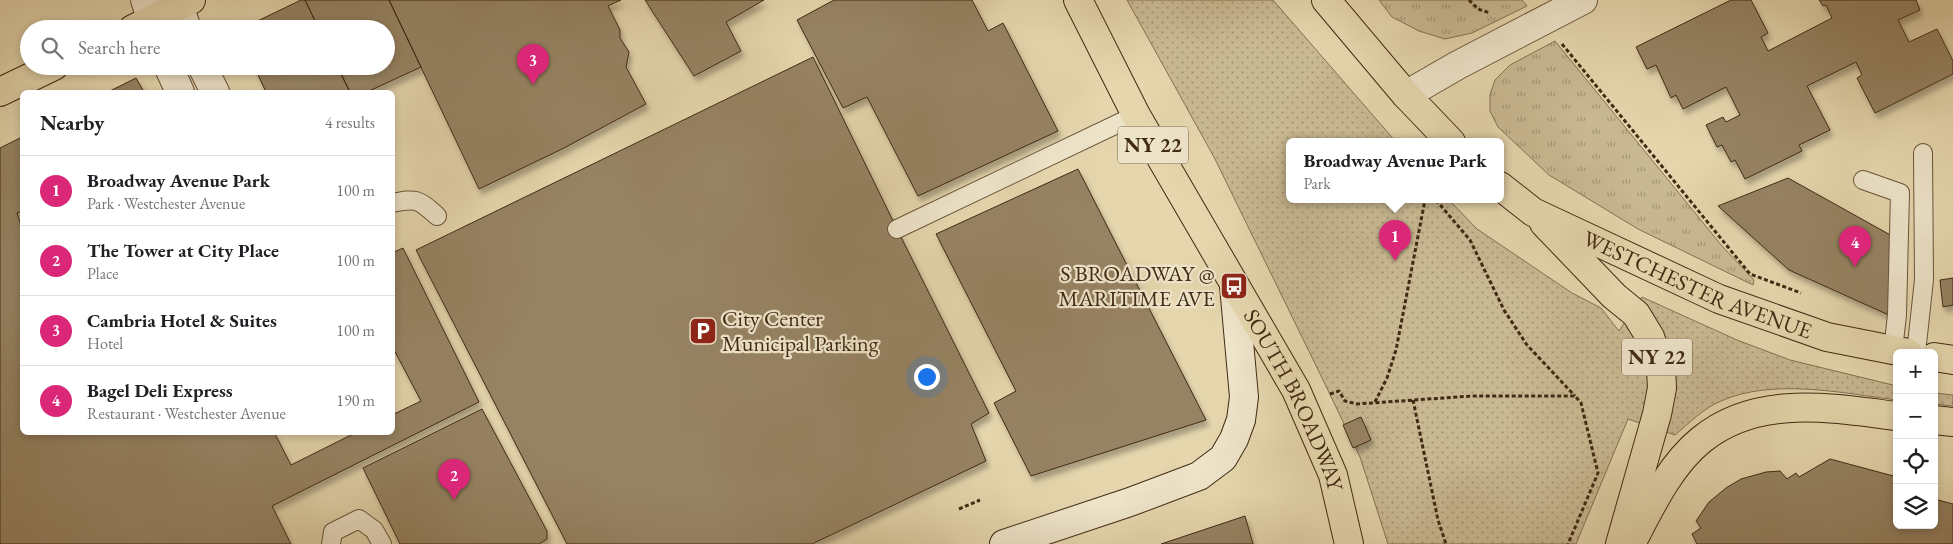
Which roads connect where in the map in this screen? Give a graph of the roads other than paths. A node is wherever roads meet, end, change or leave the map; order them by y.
1 (1078, 0) edge
2 (1326, 0) edge
3 (1583, 0) edge
4 (184, 9) edge
5 (146, 19) edge
6 (35, 75) edge
7 (172, 75) edge
8 (207, 75) edge
9 (179, 90) edge
10 (215, 90) edge
11 (0, 92) edge
12 (1406, 95) junction
13 (1136, 116) junction
14 (1447, 138) edge
15 (1923, 153) dead end
16 (1863, 180) dead end
17 (1504, 189) edge
18 (395, 202) edge
19 (1533, 212) junction
20 (437, 216) dead end
21 (897, 229) dead end
22 (1234, 286) junction
23 (1905, 349) edge
24 (1907, 349) edge
25 (1893, 350) edge
26 (1938, 358) edge
27 (1953, 360) edge
28 (1893, 416) edge
29 (1938, 420) edge
30 (1953, 422) edge
31 (331, 544) edge
32 (382, 544) edge
33 (1004, 544) edge
34 (1349, 544) edge
35 (1620, 544) edge
36 (1631, 544) edge

1 - 13 main road, SOUTH BROADWAY / NY 22
2 - 12 main road
3 - 12 main road
4 - 5 main road
6 - 11 main road
7 - 9 main road
8 - 10 main road
12 - 14 main road
13 - 21 lane
13 - 22 main road, SOUTH BROADWAY / NY 22
15 - 24 lane
16 - 23 lane
17 - 19 main road, WESTCHESTER AVENUE / NY 22
18 - 20 lane
19 - 25 main road, WESTCHESTER AVENUE
19 - 35 main road, NY 22
22 - 33 main road
22 - 34 main road, SOUTH BROADWAY / NY 22
26 - 27 main road
28 - 36 main road
29 - 30 main road
31 - 32 lane

